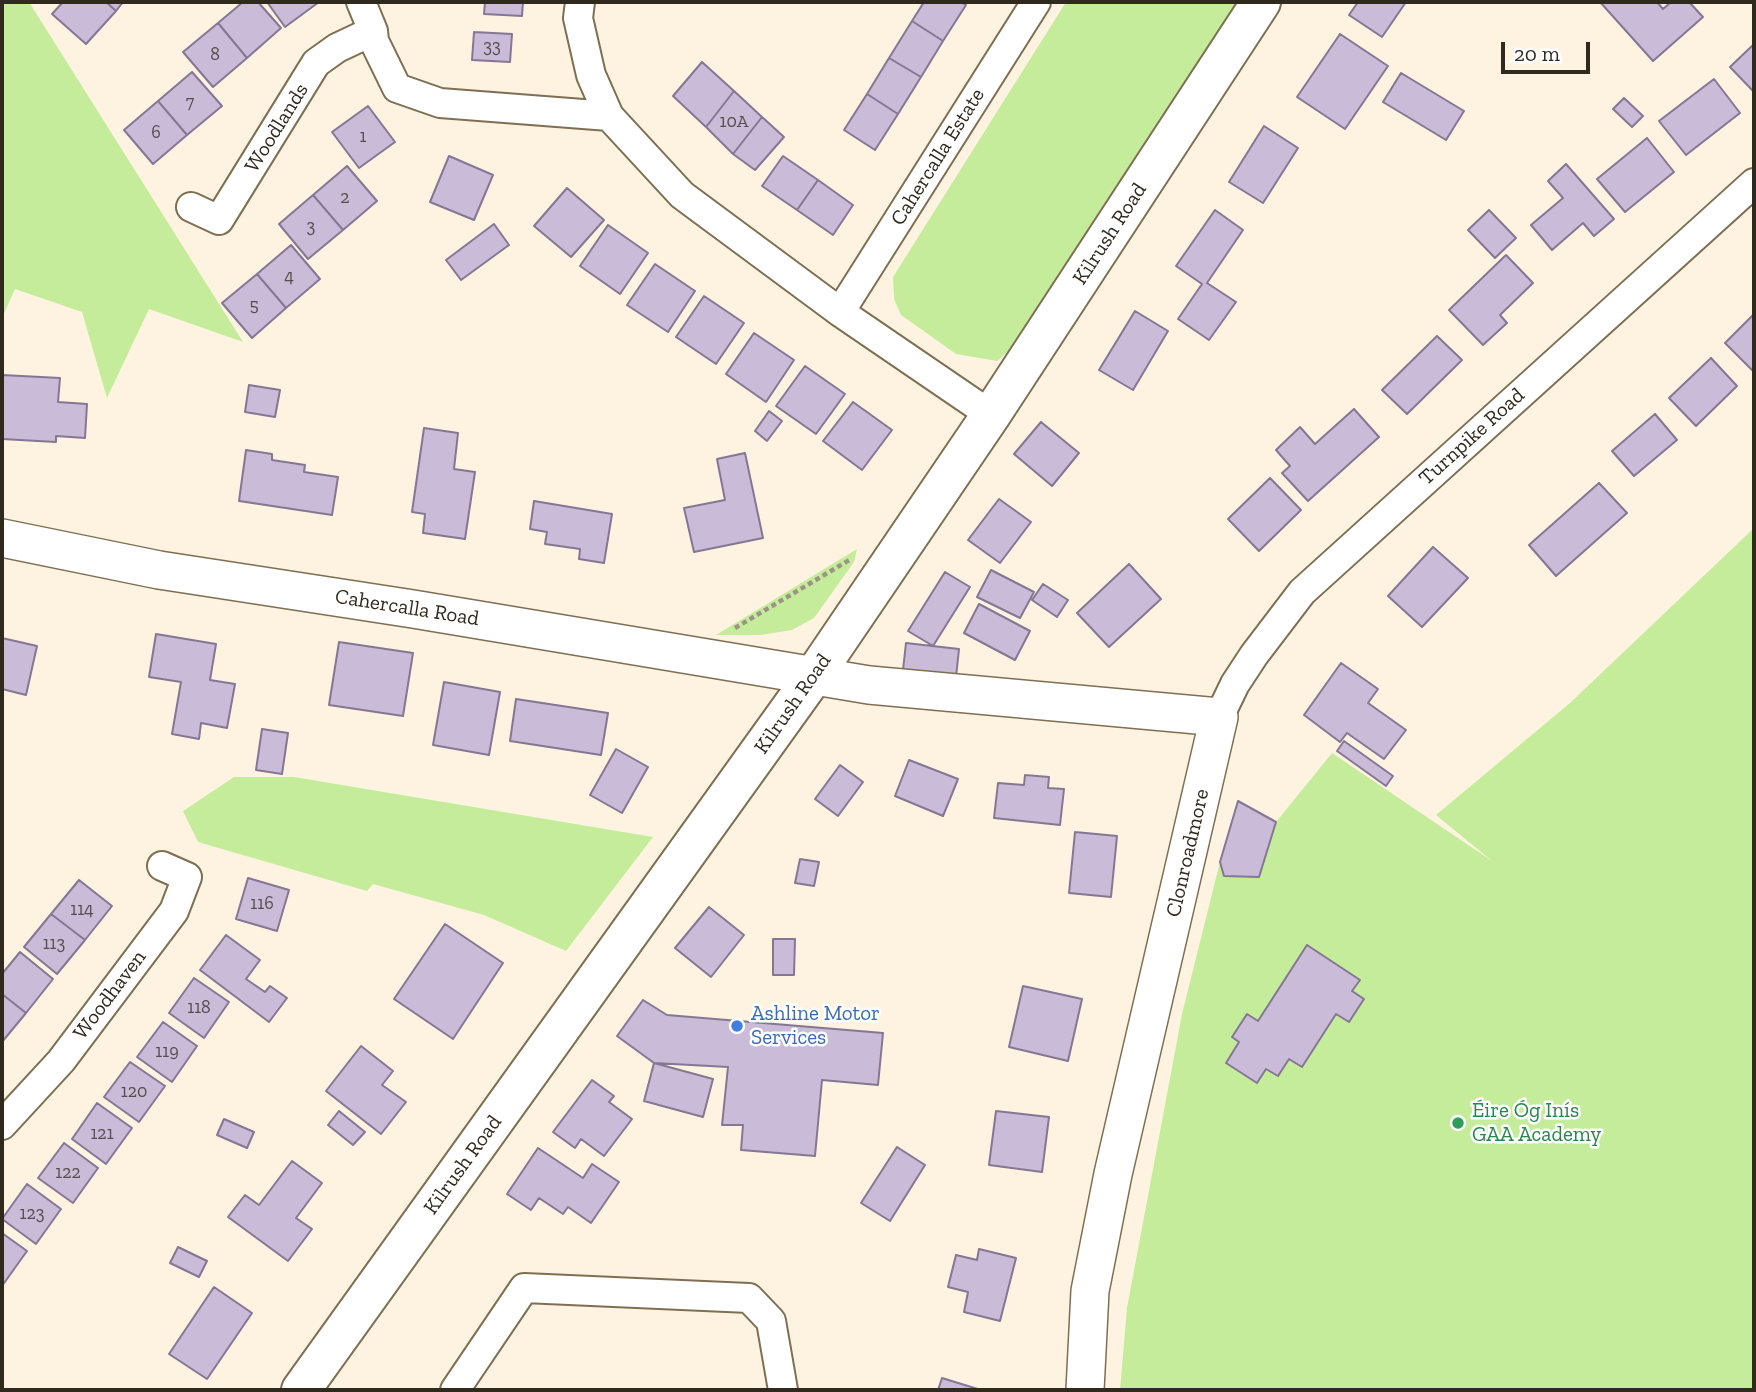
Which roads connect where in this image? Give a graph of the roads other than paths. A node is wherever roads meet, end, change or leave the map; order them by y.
1 (361, 2) edge
2 (580, 2) edge
3 (1036, 2) edge
4 (1261, 2) edge
5 (373, 31) junction
6 (609, 116) junction
7 (1754, 183) edge
8 (191, 206) dead end
9 (840, 312) junction
10 (991, 415) junction
11 (2, 538) edge
12 (813, 677) junction
13 (1219, 717) junction
14 (162, 866) dead end
15 (2, 1125) edge
16 (301, 1390) edge
17 (455, 1390) edge
18 (783, 1390) edge
19 (1085, 1390) edge

1 - 5 street
2 - 6 street
3 - 9 street, Cahercalla Estate
4 - 10 main road, Kilrush Road
5 - 6 street
5 - 8 street, Woodlands
6 - 9 street
7 - 13 street, Turnpike Road
9 - 10 street
10 - 12 main road, Kilrush Road
11 - 12 street, Cahercalla Road
12 - 13 street
12 - 16 main road, Kilrush Road
13 - 19 street, Clonroadmore
14 - 15 street, Woodhaven
17 - 18 street

